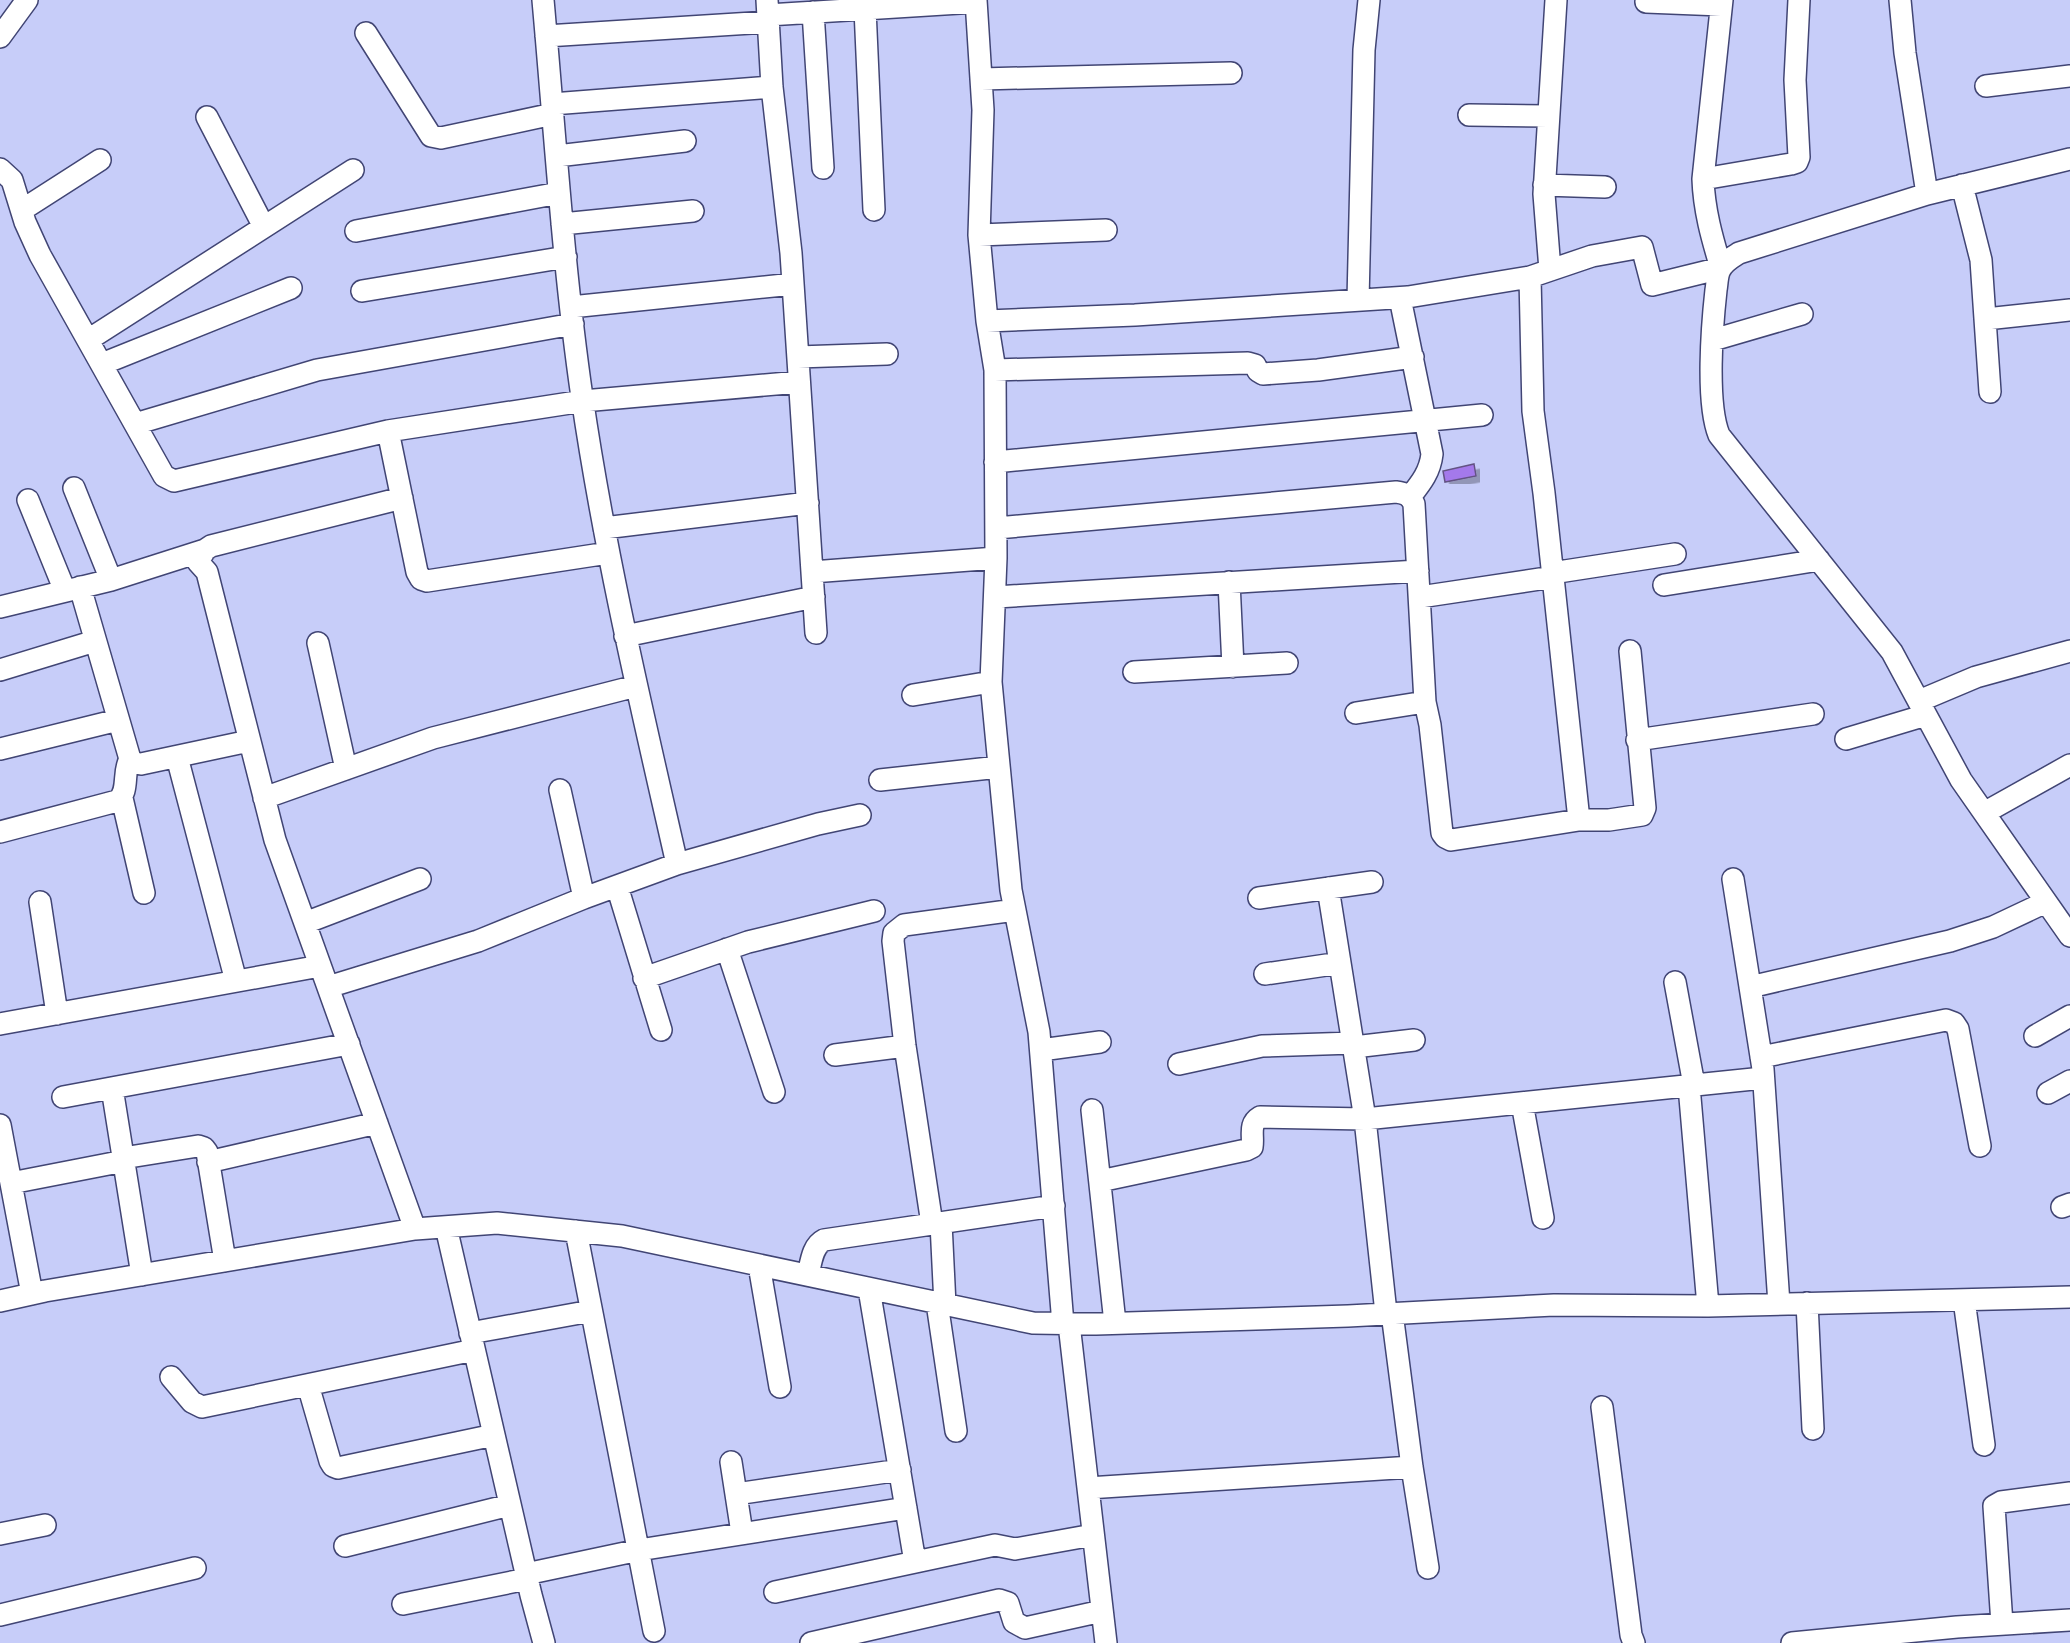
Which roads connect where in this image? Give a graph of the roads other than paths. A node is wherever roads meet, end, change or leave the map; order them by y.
1 (543, 0) edge
2 (1369, 0) edge
3 (1556, 0) edge
4 (1799, 0) edge
5 (1900, 0) edge
6 (976, 1) edge
7 (1646, 2) dead end
8 (1722, 2) edge
9 (859, 6) edge
10 (16, 7) edge
11 (813, 12) junction
12 (768, 13) edge
13 (366, 33) dead end
14 (546, 36) junction
15 (0, 37) edge
16 (1232, 73) dead end
17 (2070, 76) edge
18 (981, 79) junction
19 (1986, 86) dead end
20 (772, 87) junction
21 (553, 109) junction
22 (1469, 115) dead end
23 (1548, 116) junction
24 (207, 117) dead end
25 (685, 141) dead end
26 (557, 156) junction
27 (2070, 159) edge
28 (100, 160) dead end
29 (823, 168) dead end
30 (0, 169) edge
31 (353, 170) dead end
32 (1703, 179) junction
33 (1544, 185) junction
34 (1962, 185) junction
35 (1605, 187) dead end
36 (559, 193) junction
37 (1928, 194) junction
38 (22, 210) junction
39 (874, 210) dead end
40 (693, 211) dead end
41 (562, 224) junction
42 (264, 227) junction
43 (1106, 230) dead end
44 (356, 231) dead end
45 (979, 235) junction
46 (566, 256) junction
47 (1721, 268) junction
48 (1540, 274) junction
49 (793, 284) junction
50 (291, 288) dead end
51 (362, 291) dead end
52 (1400, 298) junction
53 (1358, 300) junction
54 (2070, 310) edge
55 (1802, 314) dead end
56 (572, 315) junction
57 (1986, 319) junction
58 (987, 321) junction
59 (88, 340) junction
60 (1713, 340) junction
61 (887, 354) dead end
62 (798, 357) junction
63 (1413, 357) junction
64 (102, 364) junction
65 (995, 370) junction
66 (799, 382) junction
67 (1990, 392) dead end
68 (583, 401) junction
69 (1482, 414) dead end
70 (1426, 421) junction
71 (135, 424) junction
72 (388, 431) junction
73 (995, 462) junction
74 (74, 488) dead end
75 (1410, 497) junction
76 (402, 498) junction
77 (28, 500) dead end
78 (807, 502) junction
79 (604, 528) junction
80 (997, 528) junction
81 (205, 549) junction
82 (608, 553) junction
83 (1675, 554) dead end
84 (996, 558) junction
85 (1819, 560) junction
86 (1419, 571) junction
87 (812, 572) junction
88 (1553, 575) junction
89 (111, 580) junction
90 (1228, 582) junction
91 (1664, 585) dead end
92 (73, 589) junction
93 (814, 597) junction
94 (996, 597) junction
95 (1420, 597) junction
96 (0, 607) edge
97 (816, 633) dead end
98 (626, 636) junction
99 (95, 641) junction
100 (318, 643) dead end
101 (1630, 651) dead end
102 (2070, 651) edge
103 (1287, 663) dead end
104 (1233, 667) junction
105 (0, 670) edge
106 (1134, 672) dead end
107 (991, 682) junction
108 (636, 686) junction
109 (913, 695) dead end
110 (1425, 702) junction
111 (1922, 708) junction
112 (1356, 713) dead end
113 (1814, 714) dead end
114 (118, 720) junction
115 (1846, 739) dead end
116 (1637, 740) junction
117 (249, 741) junction
118 (0, 749) edge
119 (177, 757) junction
120 (130, 759) junction
121 (2070, 765) edge
122 (999, 767) junction
123 (346, 769) junction
124 (880, 780) dead end
125 (560, 789) dead end
126 (122, 798) junction
127 (264, 798) junction
128 (1984, 813) junction
129 (860, 815) dead end
130 (1579, 820) junction
131 (0, 832) edge
132 (677, 864) junction
133 (420, 879) dead end
134 (1733, 879) dead end
135 (1371, 882) dead end
136 (617, 886) junction
137 (1328, 888) junction
138 (144, 893) dead end
139 (584, 898) junction
140 (1259, 898) dead end
141 (40, 902) dead end
142 (2046, 902) junction
143 (1015, 910) junction
144 (874, 911) dead end
145 (305, 923) junction
146 (2070, 936) edge
147 (727, 949) junction
148 (1340, 963) junction
149 (320, 966) junction
150 (1265, 974) dead end
151 (644, 978) junction
152 (236, 981) junction
153 (1675, 982) dead end
154 (328, 987) junction
155 (1750, 987) junction
156 (57, 1014) junction
157 (2070, 1016) edge
158 (0, 1024) edge
159 (661, 1030) dead end
160 (2035, 1036) dead end
161 (1414, 1040) dead end
162 (1100, 1042) dead end
163 (349, 1044) junction
164 (1353, 1045) junction
165 (905, 1047) junction
166 (1041, 1050) junction
167 (835, 1056) dead end
168 (1179, 1064) dead end
169 (1762, 1068) junction
170 (2070, 1081) edge
171 (1691, 1085) junction
172 (112, 1088) junction
173 (774, 1092) dead end
174 (2048, 1093) dead end
175 (63, 1098) dead end
176 (1522, 1103) junction
177 (1092, 1110) dead end
178 (1365, 1119) junction
179 (377, 1123) junction
180 (0, 1125) edge
181 (1980, 1146) dead end
182 (123, 1160) junction
183 (208, 1162) junction
184 (1100, 1181) junction
185 (11, 1182) junction
186 (1054, 1206) junction
187 (1543, 1218) dead end
188 (936, 1223) junction
189 (446, 1227) junction
190 (415, 1229) junction
191 (576, 1231) junction
192 (225, 1261) junction
193 (759, 1265) junction
194 (142, 1275) junction
195 (808, 1275) junction
196 (869, 1289) junction
197 (32, 1294) junction
198 (2070, 1297) edge
199 (1964, 1300) junction
200 (0, 1301) edge
201 (1807, 1303) junction
202 (941, 1304) junction
203 (1779, 1304) junction
204 (1708, 1306) junction
205 (591, 1311) junction
206 (1389, 1313) junction
207 (1116, 1323) junction
208 (1066, 1324) junction
209 (472, 1341) junction
210 (171, 1377) dead end
211 (308, 1384) junction
212 (780, 1387) dead end
213 (1602, 1407) dead end
214 (1813, 1429) dead end
215 (956, 1431) dead end
216 (494, 1434) junction
217 (1984, 1445) dead end
218 (731, 1462) dead end
219 (1412, 1467) junction
220 (900, 1470) junction
221 (1088, 1488) junction
222 (2070, 1493) edge
223 (736, 1494) junction
224 (510, 1505) junction
225 (906, 1508) junction
226 (45, 1525) dead end
227 (742, 1533) junction
228 (0, 1534) edge
229 (1093, 1535) junction
230 (345, 1546) dead end
231 (639, 1550) junction
232 (915, 1562) junction
233 (195, 1568) dead end
234 (1428, 1568) dead end
235 (527, 1576) junction
236 (775, 1592) dead end
237 (404, 1604) dead end
238 (1102, 1611) junction
239 (0, 1615) edge
240 (2070, 1620) edge
241 (2002, 1624) junction
242 (654, 1631) dead end
243 (1016, 1633) edge
244 (1953, 1635) edge
245 (544, 1643) edge
246 (811, 1643) edge
247 (1106, 1643) edge
248 (1634, 1643) edge
249 (1792, 1643) edge

1 - 14 street
2 - 53 street
3 - 23 street
4 - 32 street
5 - 37 street
6 - 9 street
6 - 18 street
7 - 8 street
8 - 32 street
9 - 11 street
9 - 39 street
10 - 15 street
11 - 12 street
11 - 29 street
12 - 14 street
12 - 20 street
13 - 21 street
14 - 21 street
16 - 18 street
17 - 19 street
18 - 45 street
20 - 21 street
20 - 49 street
21 - 26 street
22 - 23 street
23 - 33 street
24 - 42 street
25 - 26 street
26 - 36 street
27 - 34 street
28 - 38 street
30 - 38 street
31 - 42 street
32 - 47 street
33 - 35 street
33 - 48 street
34 - 37 street
34 - 57 street
36 - 41 street
36 - 44 street
37 - 47 street
38 - 59 street
40 - 41 street
41 - 46 street
42 - 59 street
43 - 45 street
45 - 58 street
46 - 51 street
46 - 56 street
47 - 48 street
47 - 60 street
48 - 52 street
48 - 88 street
49 - 56 street
49 - 62 street
50 - 64 street
52 - 53 street
52 - 63 street
53 - 58 street
54 - 57 street
55 - 60 street
56 - 68 street
56 - 71 street
57 - 67 street
58 - 65 street
59 - 64 street
60 - 85 street
61 - 62 street
62 - 66 street
63 - 65 street
63 - 70 street
64 - 71 street
65 - 73 street
66 - 68 street
66 - 78 street
68 - 72 street
68 - 79 street
69 - 70 street
70 - 73 street
70 - 75 street
71 - 72 street
72 - 76 street
73 - 80 street
74 - 89 street
75 - 80 street
75 - 86 street
76 - 81 street
76 - 82 street
77 - 92 street
78 - 79 street
78 - 87 street
79 - 82 street
80 - 84 street
81 - 89 street
81 - 117 street
82 - 98 street
83 - 88 street
84 - 87 street
84 - 94 street
85 - 91 street
85 - 111 street
86 - 90 street
86 - 95 street
87 - 93 street
88 - 95 street
88 - 130 street
89 - 92 street
90 - 94 street
90 - 104 street
92 - 96 street
92 - 99 street
93 - 97 street
93 - 98 street
94 - 107 street
95 - 110 street
98 - 108 street
99 - 105 street
99 - 114 street
100 - 123 street
101 - 116 street
102 - 111 street
103 - 104 street
104 - 106 street
107 - 109 street
107 - 122 street
108 - 123 street
108 - 132 street
110 - 112 street
110 - 130 street
111 - 115 street
111 - 128 street
113 - 116 street
114 - 118 street
114 - 120 street
116 - 130 street
117 - 119 street
117 - 127 street
119 - 120 street
119 - 152 street
120 - 126 street
121 - 128 street
122 - 124 street
122 - 143 street
123 - 127 street
125 - 139 street
126 - 131 street
126 - 138 street
127 - 145 street
128 - 142 street
129 - 132 street
132 - 136 street
133 - 145 street
134 - 155 street
135 - 137 street
136 - 139 street
136 - 151 street
137 - 140 street
137 - 148 street
139 - 154 street
141 - 156 street
142 - 146 street
142 - 155 street
143 - 165 street
143 - 166 street
144 - 147 street
145 - 149 street
147 - 151 street
147 - 173 street
148 - 150 street
148 - 164 street
149 - 152 street
149 - 154 street
151 - 159 street
152 - 156 street
153 - 171 street
154 - 163 street
155 - 169 street
156 - 158 street
157 - 160 street
161 - 164 street
162 - 166 street
163 - 172 street
163 - 179 street
164 - 168 street
164 - 178 street
165 - 167 street
165 - 188 street
166 - 186 street
169 - 171 street
169 - 181 street
169 - 203 street
170 - 174 street
171 - 176 street
171 - 204 street
172 - 175 street
172 - 182 street
176 - 178 street
176 - 187 street
177 - 184 street
178 - 184 street
178 - 206 street
179 - 183 street
179 - 190 street
180 - 185 street
182 - 183 street
182 - 185 street
182 - 194 street
183 - 192 street
184 - 207 street
185 - 197 street
186 - 188 street
186 - 208 street
188 - 195 street
188 - 202 street
189 - 190 street
189 - 191 street
189 - 209 street
190 - 192 street
191 - 193 street
191 - 205 street
192 - 194 street
193 - 195 street
193 - 212 street
194 - 197 street
195 - 196 street
196 - 202 street
196 - 220 street
197 - 200 street
198 - 199 street
199 - 201 street
199 - 217 street
201 - 203 street
201 - 214 street
202 - 208 street
202 - 215 street
203 - 204 street
204 - 206 street
205 - 209 street
205 - 231 street
206 - 207 street
206 - 219 street
207 - 208 street
208 - 221 street
209 - 211 street
209 - 216 street
210 - 211 street
211 - 216 street
213 - 248 street
216 - 224 street
218 - 223 street
219 - 221 street
219 - 234 street
220 - 223 street
220 - 225 street
221 - 229 street
222 - 241 street
223 - 227 street
224 - 230 street
224 - 235 street
225 - 227 street
225 - 232 street
226 - 228 street
227 - 231 street
229 - 232 street
229 - 238 street
231 - 235 street
231 - 242 street
232 - 236 street
233 - 239 street
235 - 237 street
235 - 245 street
238 - 243 street
238 - 247 street
240 - 241 street
241 - 244 street
243 - 246 street
244 - 249 street

